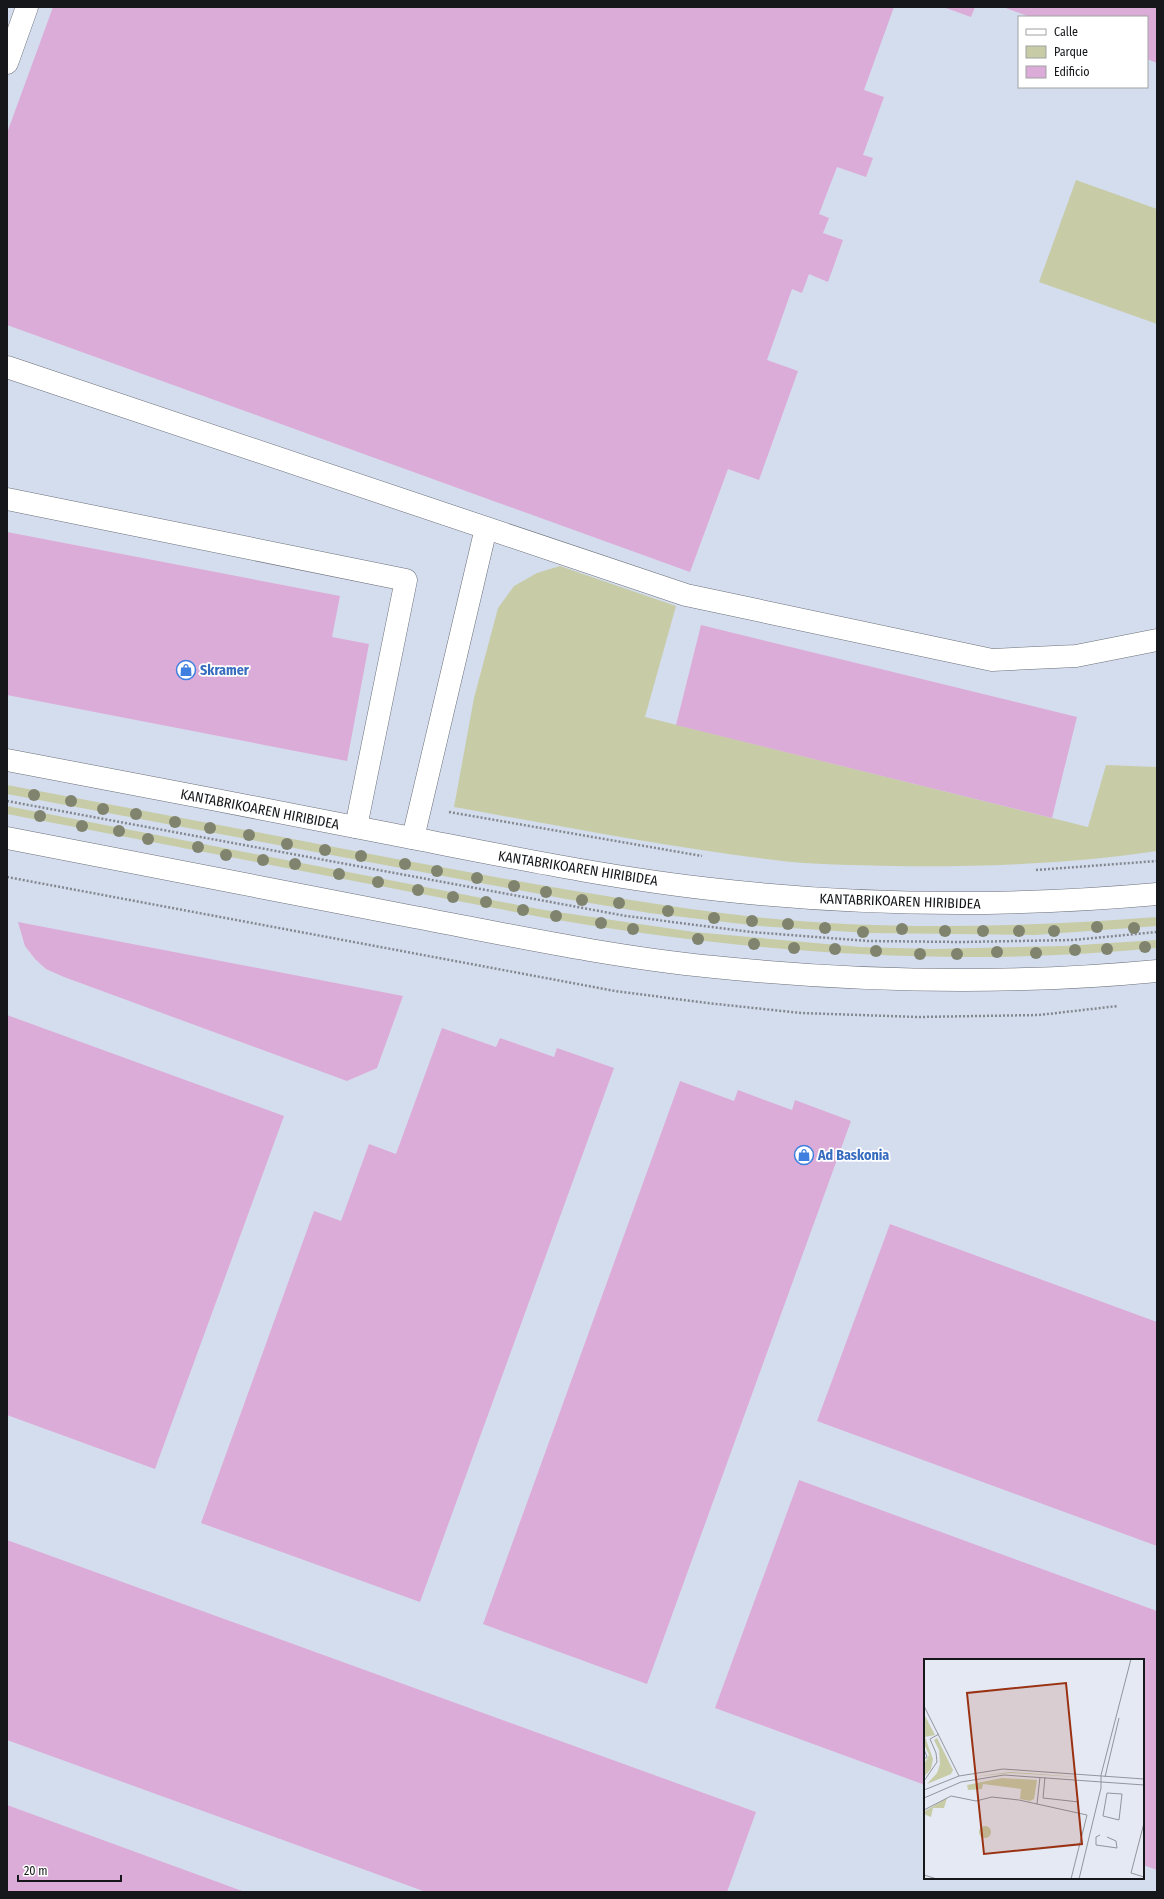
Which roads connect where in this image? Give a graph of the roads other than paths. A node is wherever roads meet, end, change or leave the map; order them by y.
1 (27, 7) edge
2 (7, 63) edge
3 (7, 367) edge
4 (7, 500) edge
5 (486, 528) junction
6 (1157, 640) edge
7 (7, 760) edge
8 (356, 827) junction
9 (7, 838) edge
10 (413, 838) junction
11 (1157, 894) edge
12 (1157, 971) edge

1 - 2 main road
3 - 5 main road
4 - 8 main road
5 - 6 main road
5 - 10 main road
7 - 8 main road, KANTABRIKOAREN HIRIBIDEA
8 - 10 main road, KANTABRIKOAREN HIRIBIDEA
9 - 12 main road
10 - 11 main road, KANTABRIKOAREN HIRIBIDEA

